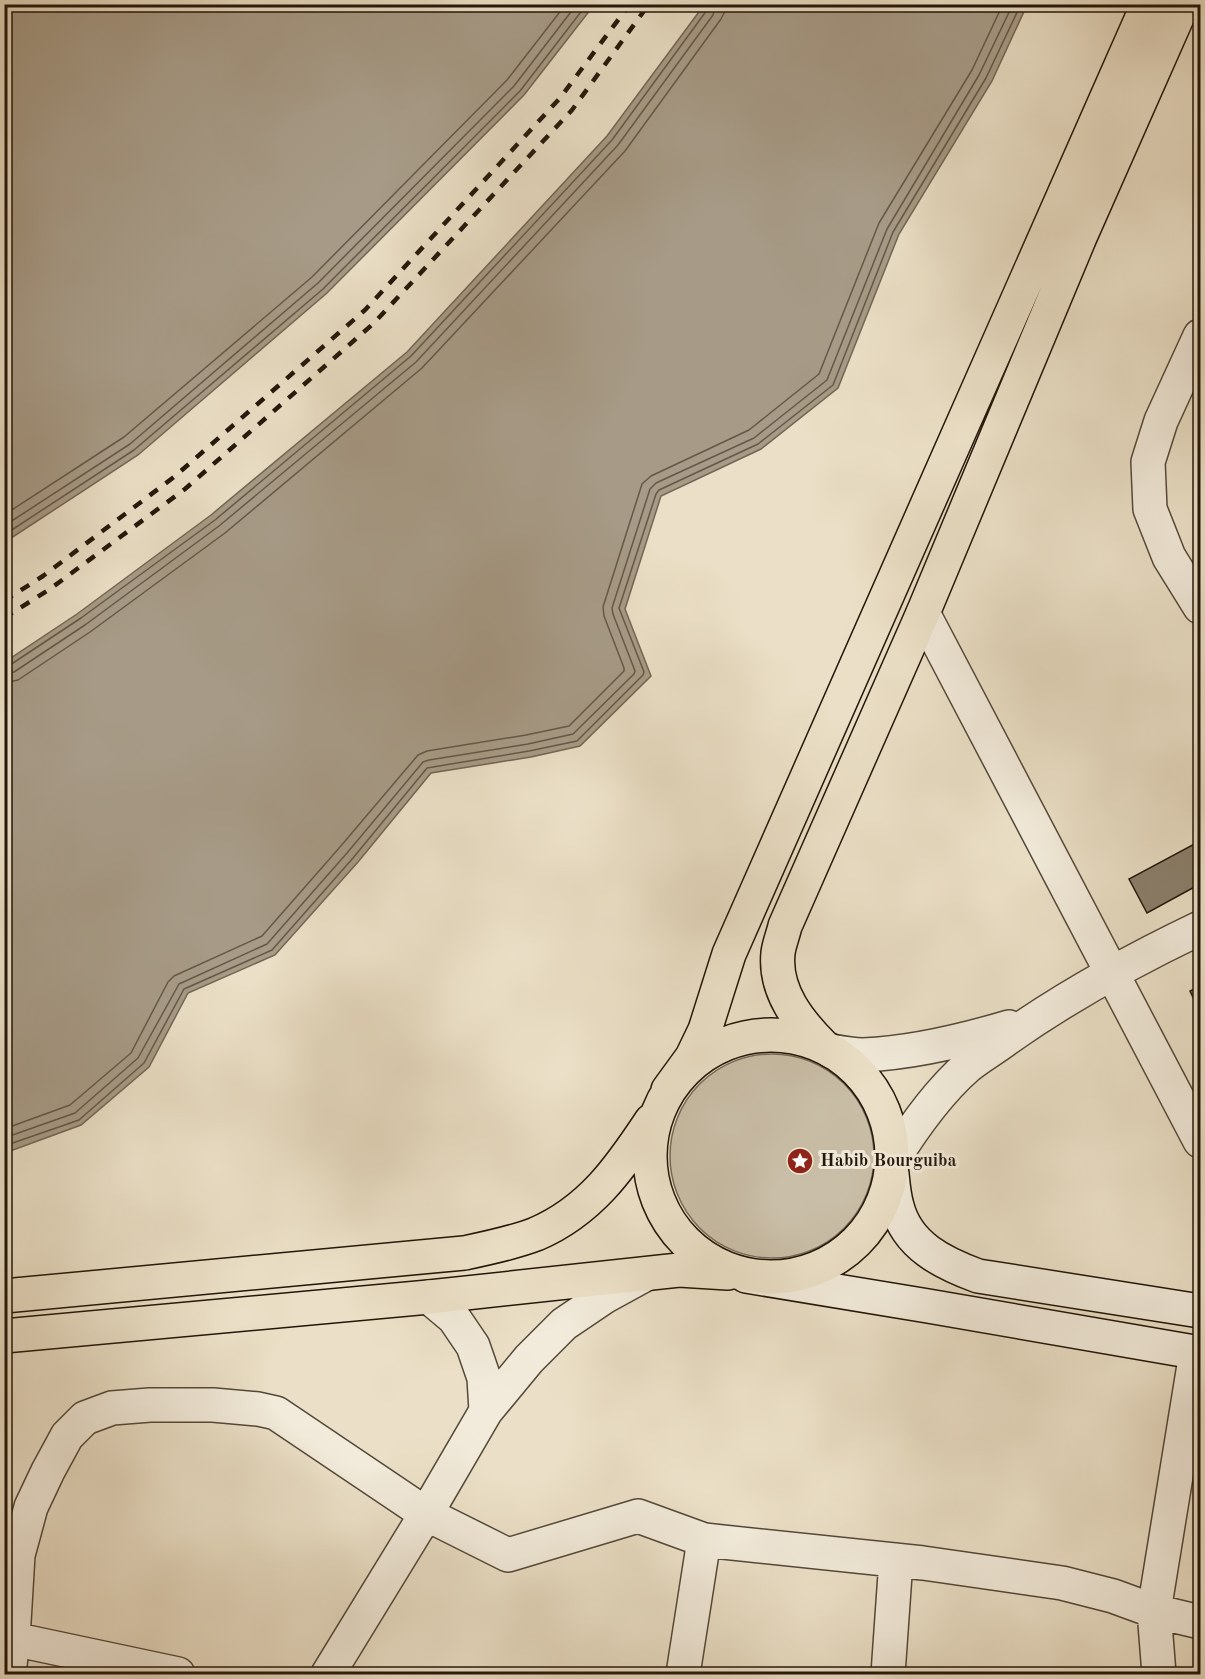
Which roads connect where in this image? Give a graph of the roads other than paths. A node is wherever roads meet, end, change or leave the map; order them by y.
1 (1148, 4) edge
2 (1183, 4) edge
3 (1200, 336) edge
4 (1200, 607) edge
5 (923, 613) junction
6 (1200, 928) edge
7 (1112, 973) junction
8 (1034, 1020) junction
9 (827, 1049) junction
10 (665, 1097) junction
11 (1200, 1141) edge
12 (891, 1169) junction
13 (646, 1274) junction
14 (742, 1274) junction
15 (4, 1296) edge
16 (429, 1296) junction
17 (1200, 1311) edge
18 (4, 1336) edge
19 (1198, 1353) edge
20 (486, 1411) junction
21 (426, 1514) junction
22 (704, 1539) junction
23 (896, 1560) junction
24 (1154, 1611) junction
25 (1200, 1622) edge
26 (13, 1639) junction
27 (9, 1674) edge
28 (178, 1674) edge
29 (328, 1674) edge
30 (683, 1674) edge
31 (888, 1674) edge
32 (1159, 1674) edge

1 - 10 highway
2 - 5 highway
3 - 4 street
5 - 7 street
5 - 9 highway
6 - 7 street
7 - 8 street
7 - 11 street
8 - 9 street
8 - 12 street
9 - 10 highway
9 - 12 highway
10 - 14 highway
10 - 15 highway
12 - 14 highway
12 - 17 street
13 - 14 highway
13 - 16 highway
13 - 20 street
14 - 19 street
16 - 18 highway
16 - 20 street
19 - 24 street
20 - 21 street
21 - 22 street
21 - 26 street
21 - 29 street
22 - 23 street
22 - 30 street
23 - 24 street
23 - 31 street
24 - 25 street
24 - 32 street
26 - 27 street
26 - 28 street

